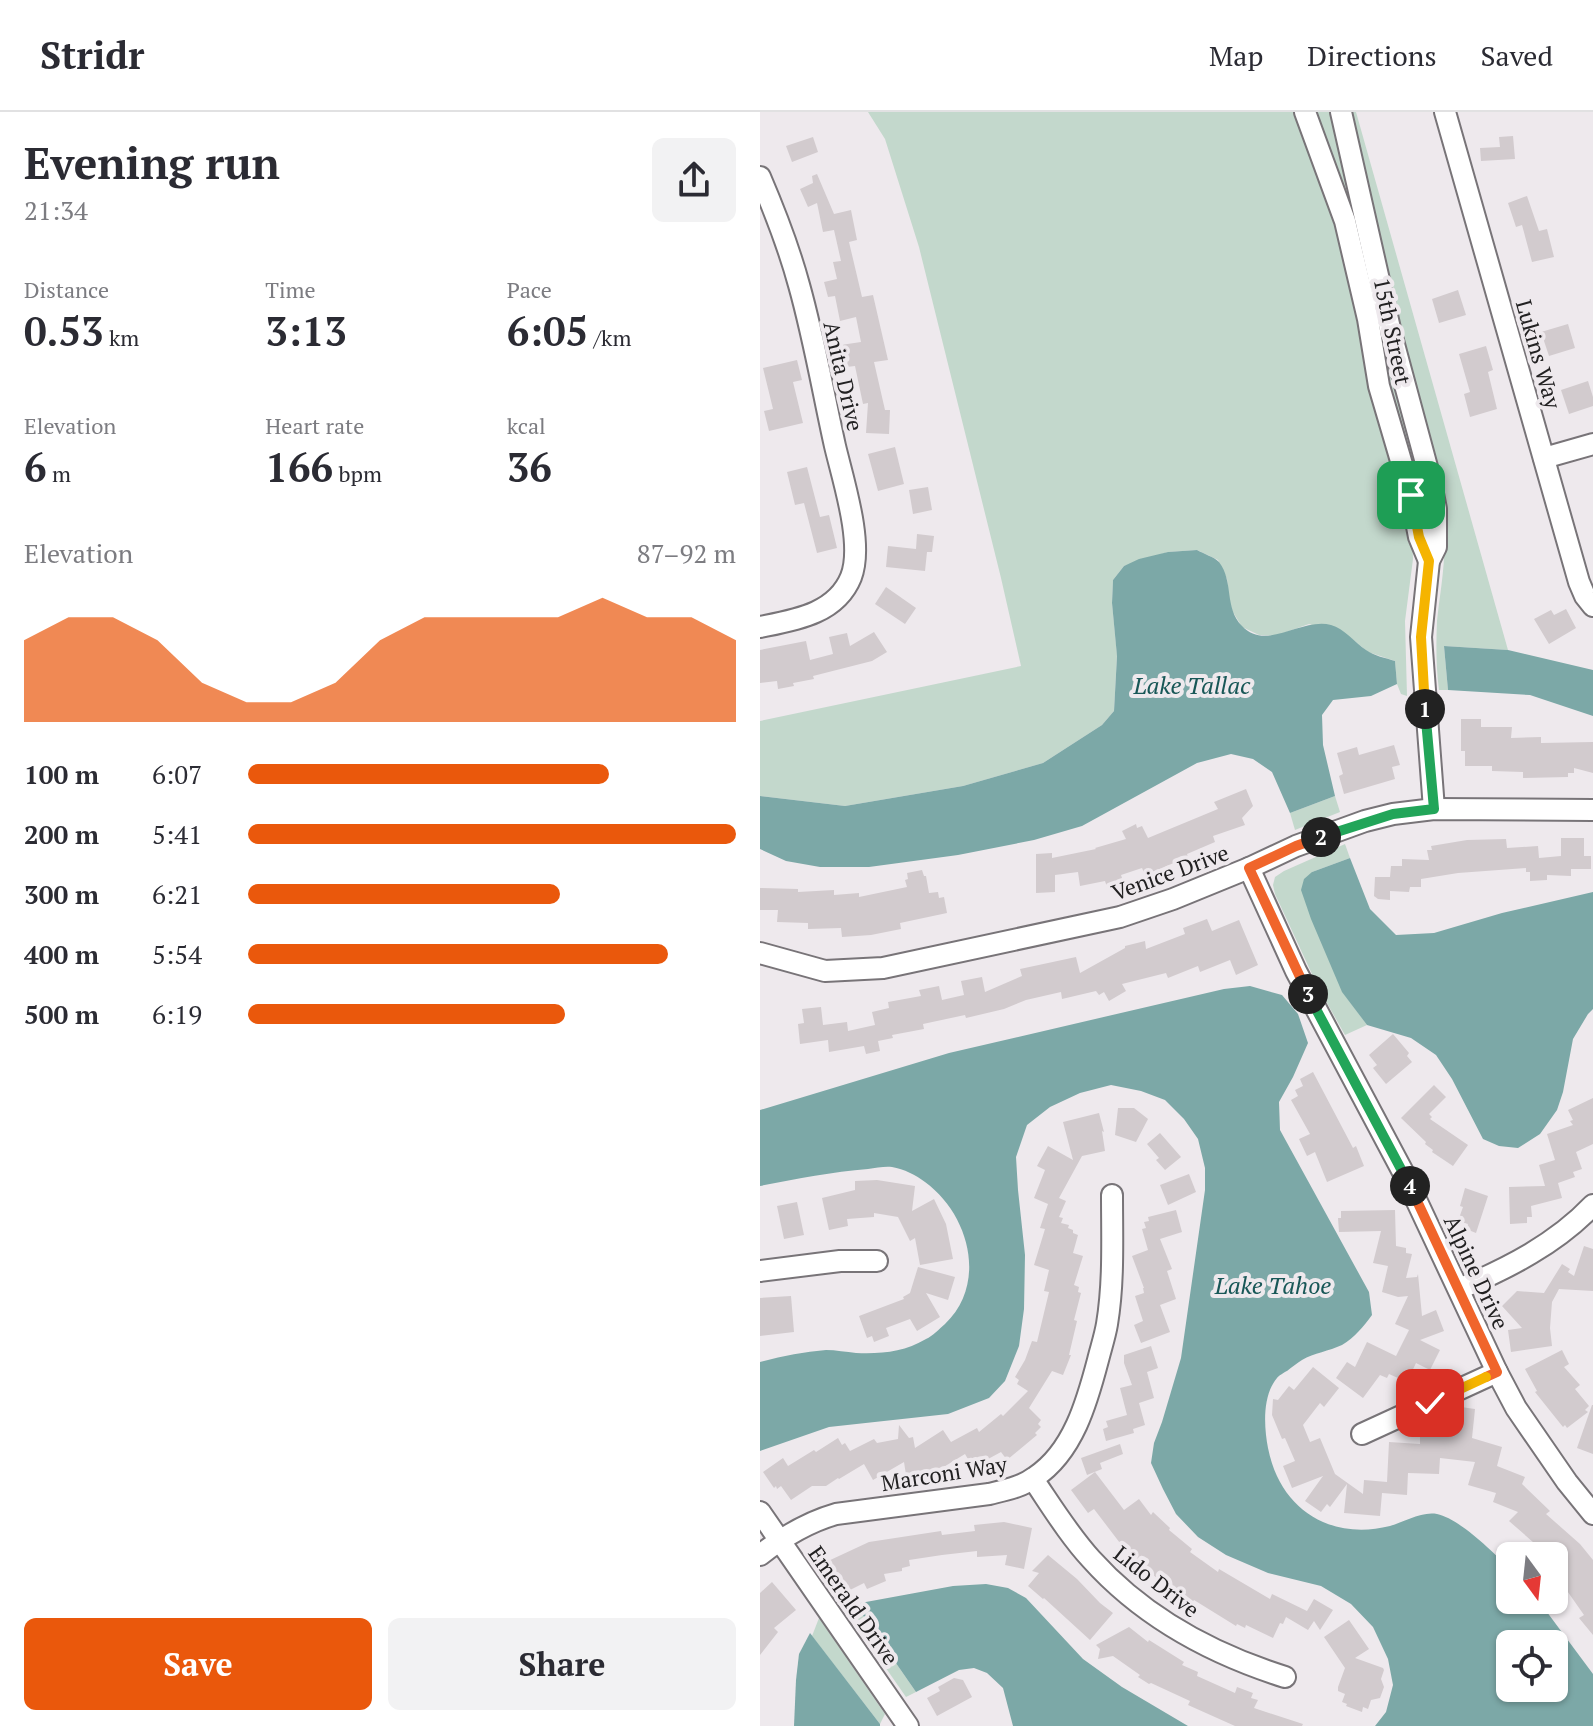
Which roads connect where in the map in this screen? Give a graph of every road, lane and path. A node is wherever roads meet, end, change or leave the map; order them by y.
1 (1305, 112) edge
2 (1341, 112) edge
3 (1445, 112) edge
4 (760, 177) edge
5 (1593, 444) edge
6 (1544, 458) junction
7 (1429, 561) junction
8 (1593, 606) edge
9 (760, 627) edge
10 (1434, 809) junction
11 (1593, 810) edge
12 (1249, 868) junction
13 (760, 953) edge
14 (1112, 1195) dead end
15 (1593, 1205) edge
16 (877, 1261) dead end
17 (760, 1271) edge
18 (1459, 1289) junction
19 (1497, 1372) junction
20 (1362, 1434) dead end
21 (1033, 1479) junction
22 (760, 1512) edge
23 (1593, 1514) edge
24 (781, 1540) junction
25 (760, 1555) edge
26 (1285, 1677) dead end
27 (908, 1726) edge

1 - 7 street, 15th Street
2 - 7 street, 15th Street
3 - 6 street, Lukins Way
4 - 9 street, Anita Drive
5 - 6 street
6 - 8 street, Lukins Way
7 - 10 street, 15th Street
10 - 11 street, Venice Drive
10 - 12 street, Venice Drive
12 - 13 street, Venice Drive
12 - 18 street, Alpine Drive
14 - 21 street, Marconi Way
15 - 18 street
16 - 17 street
18 - 19 street, Alpine Drive
19 - 20 street
19 - 23 street, Alpine Drive
21 - 24 street, Marconi Way
21 - 26 street, Lido Drive
22 - 24 street, Emerald Drive
24 - 25 street, Marconi Way
24 - 27 street, Emerald Drive

